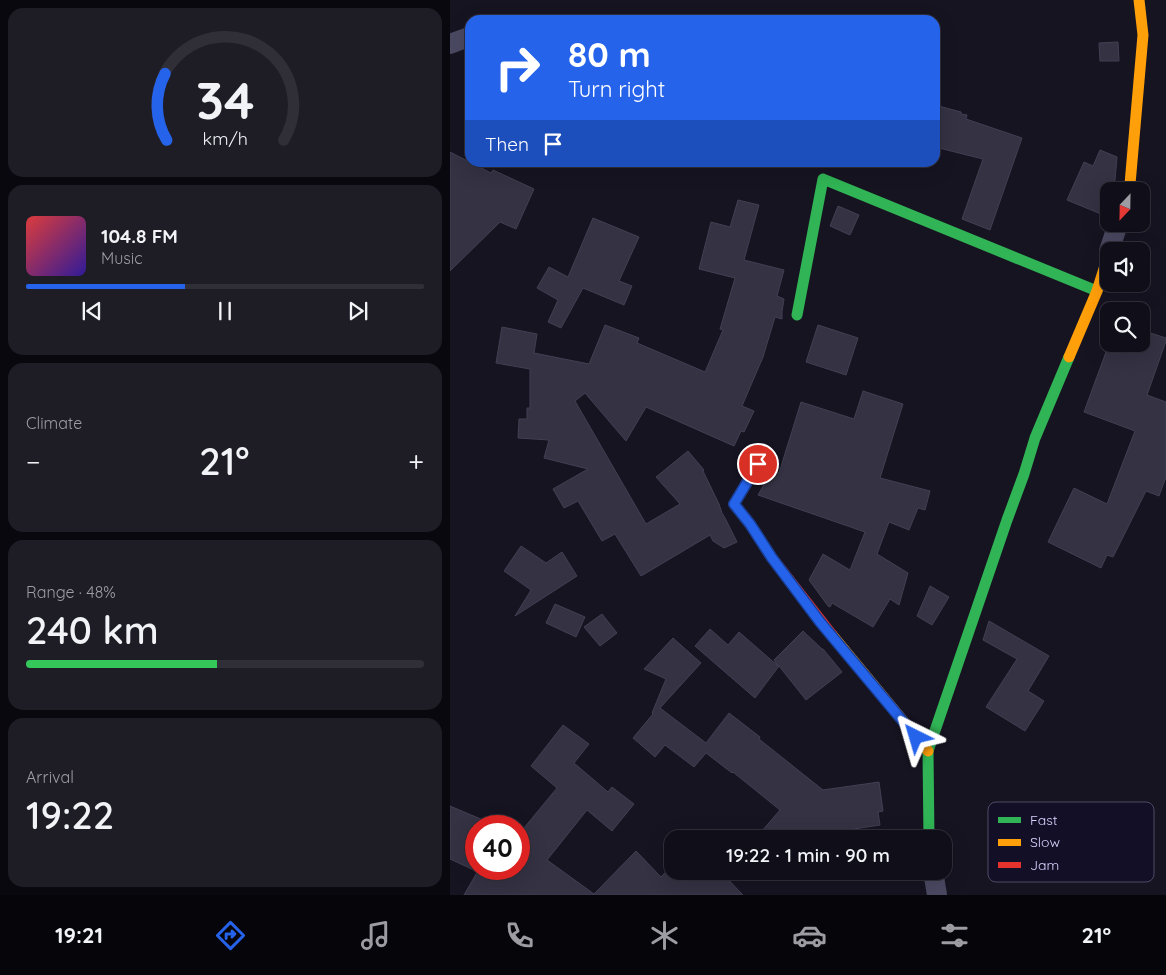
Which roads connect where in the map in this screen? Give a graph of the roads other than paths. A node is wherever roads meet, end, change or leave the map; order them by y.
1 (1139, 0) edge
2 (1130, 182) edge
3 (1100, 282) edge
4 (1097, 292) junction
5 (797, 315) dead end
6 (758, 464) dead end
7 (928, 751) junction
8 (929, 830) edge
9 (934, 880) edge
10 (937, 895) edge

1 - 2 street
3 - 4 street
4 - 5 street
4 - 7 street
6 - 7 street
7 - 8 street
9 - 10 street

